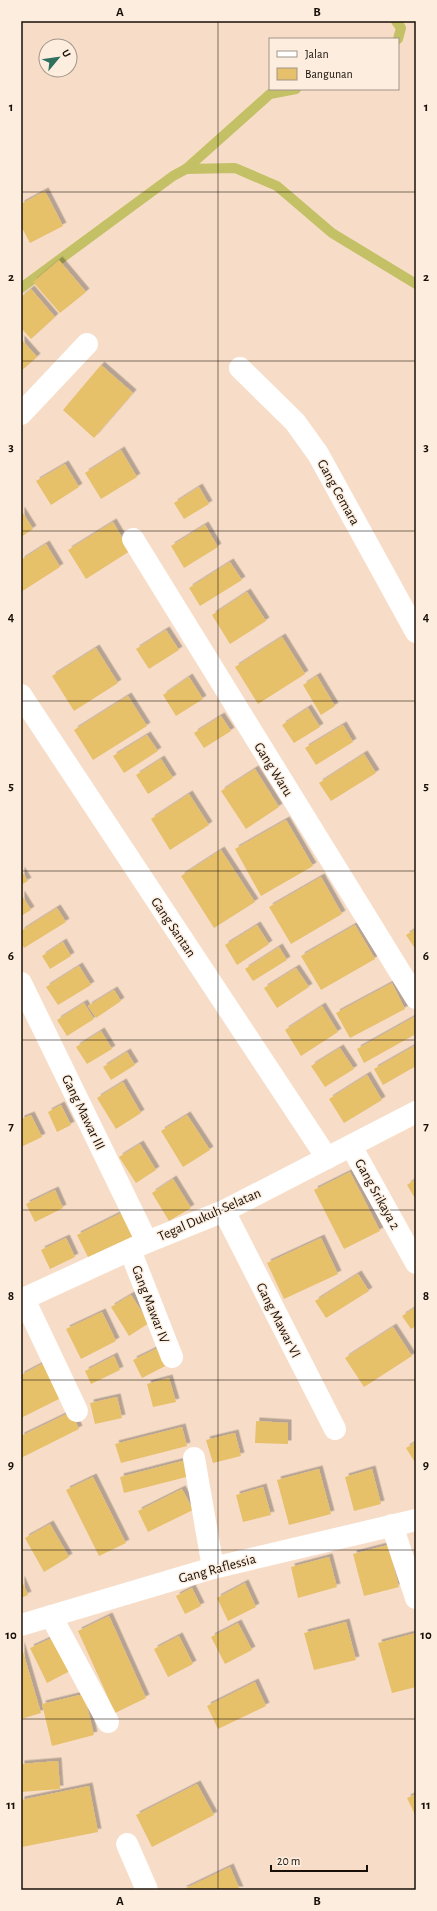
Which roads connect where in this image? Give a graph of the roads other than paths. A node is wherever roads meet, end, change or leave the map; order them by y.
1 (87, 344) dead end
2 (240, 368) dead end
3 (21, 414) edge
4 (133, 540) dead end
5 (416, 632) edge
6 (21, 695) edge
7 (21, 983) edge
8 (416, 998) edge
9 (416, 1112) edge
10 (351, 1146) junction
11 (327, 1158) junction
12 (224, 1211) junction
13 (138, 1246) junction
14 (416, 1264) edge
15 (22, 1300) edge
16 (172, 1357) dead end
17 (77, 1411) dead end
18 (335, 1429) dead end
19 (194, 1458) dead end
20 (416, 1520) edge
21 (392, 1525) junction
22 (213, 1568) junction
23 (416, 1598) edge
24 (51, 1616) junction
25 (21, 1625) edge
26 (108, 1722) dead end
27 (127, 1844) dead end
28 (147, 1890) edge

1 - 3 street
2 - 5 street, Gang Cemara
4 - 8 street, Gang Waru
6 - 11 street, Gang Santan
7 - 13 street, Gang Mawar III
9 - 10 street, Tegal Dukuh Selatan
10 - 11 street, Tegal Dukuh Selatan
10 - 14 street, Gang Srikaya 2
11 - 12 street, Tegal Dukuh Selatan
12 - 13 street, Tegal Dukuh Selatan
12 - 18 street, Gang Mawar VI
13 - 15 street, Tegal Dukuh Selatan
13 - 16 street, Gang Mawar IV
15 - 17 street
19 - 22 street
20 - 21 street, Gang Raflessia
21 - 22 street, Gang Raflessia
21 - 23 street
22 - 24 street, Gang Raflessia
24 - 25 street, Gang Raflessia
24 - 26 street
27 - 28 street

